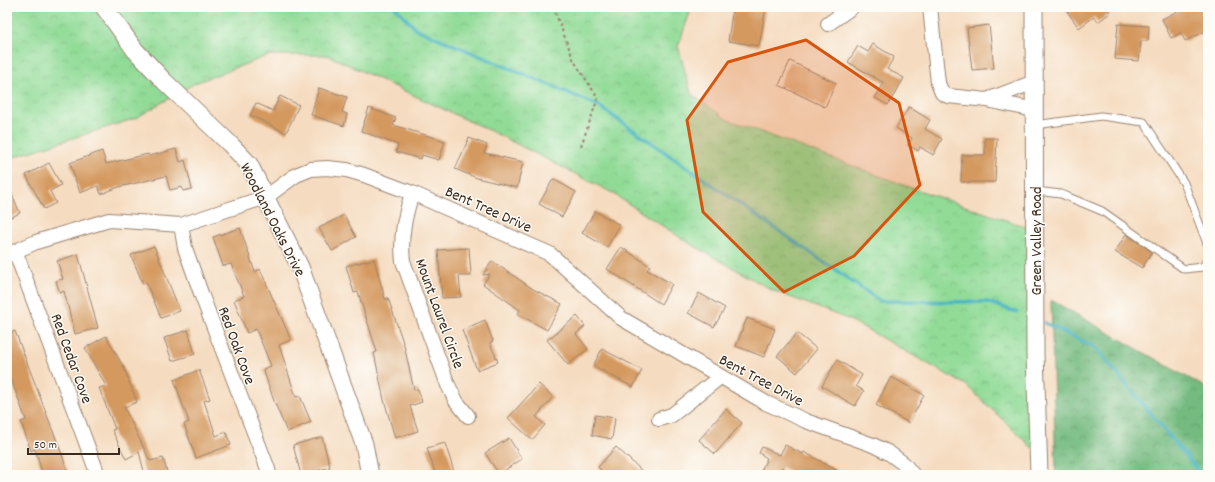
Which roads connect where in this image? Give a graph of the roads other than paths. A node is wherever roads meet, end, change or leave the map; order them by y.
1 (104, 7) edge
2 (852, 7) edge
3 (930, 7) edge
4 (1034, 7) edge
5 (828, 24) dead end
6 (1034, 82) junction
7 (987, 100) junction
8 (1035, 118) junction
9 (1035, 191) junction
10 (412, 193) junction
11 (266, 197) junction
12 (181, 225) junction
13 (1208, 246) edge
14 (11, 254) edge
15 (1208, 258) edge
16 (720, 377) junction
17 (468, 416) dead end
18 (659, 419) dead end
19 (98, 475) edge
20 (269, 475) edge
21 (370, 475) edge
22 (913, 475) edge
23 (1039, 475) edge

1 - 11 street, Woodland Oaks Drive
2 - 5 street
3 - 7 street
4 - 6 street, Green Valley Road
6 - 7 street
6 - 8 street, Green Valley Road
7 - 8 street
8 - 9 street, Green Valley Road
8 - 13 lane
9 - 15 lane
9 - 23 street, Green Valley Road
10 - 11 street, Bent Tree Drive
10 - 16 street, Bent Tree Drive
10 - 17 street, Mount Laurel Circle
11 - 12 street, Bent Tree Drive
11 - 21 street, Woodland Oaks Drive
12 - 14 street, Bent Tree Drive
12 - 20 street, Red Oak Cove
14 - 19 street, Red Cedar Cove
16 - 18 street
16 - 22 street, Bent Tree Drive

